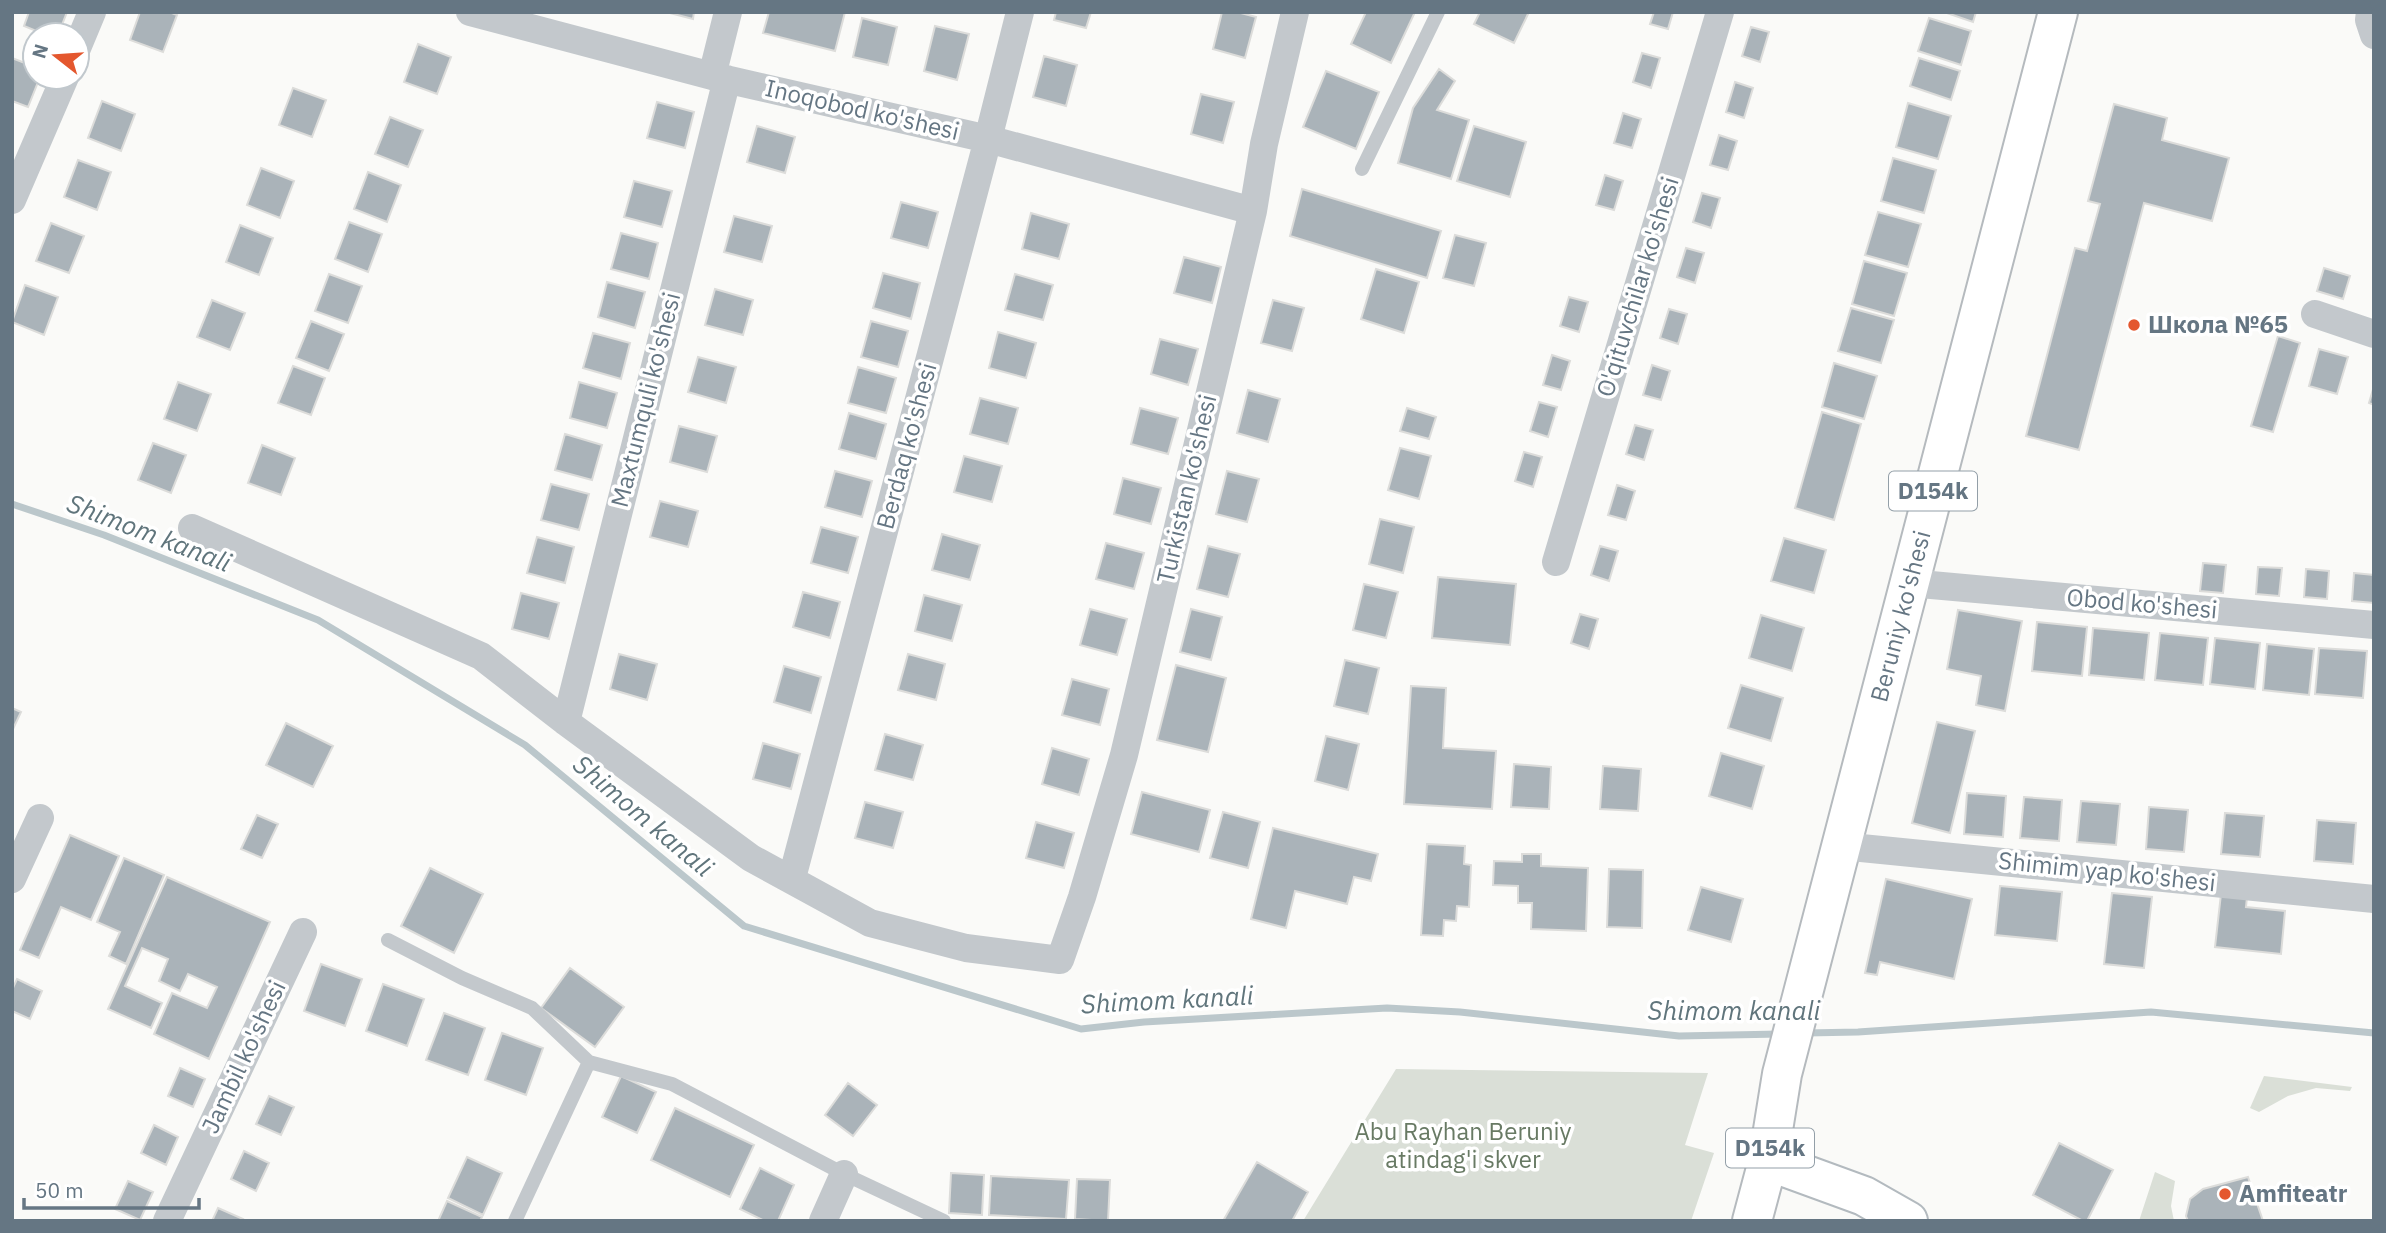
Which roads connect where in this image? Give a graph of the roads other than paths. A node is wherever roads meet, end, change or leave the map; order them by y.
1 (470, 12) edge
2 (728, 12) edge
3 (1020, 12) edge
4 (1296, 12) edge
5 (1438, 12) edge
6 (1720, 12) edge
7 (2058, 12) edge
8 (2370, 12) edge
9 (2374, 35) edge
10 (719, 77) junction
11 (59, 91) edge
12 (988, 139) junction
13 (1362, 169) dead end
14 (12, 200) edge
15 (1253, 211) junction
16 (2315, 314) dead end
17 (2374, 334) edge
18 (192, 528) dead end
19 (1556, 562) dead end
20 (1909, 583) junction
21 (2374, 625) edge
22 (566, 722) junction
23 (40, 818) dead end
24 (1841, 846) junction
25 (792, 878) junction
26 (12, 879) edge
27 (2374, 899) edge
28 (303, 932) dead end
29 (388, 940) dead end
30 (589, 1062) junction
31 (1768, 1161) junction
32 (844, 1174) junction
33 (167, 1221) edge
34 (515, 1221) edge
35 (822, 1221) edge
36 (944, 1221) edge
37 (1752, 1221) edge
38 (1908, 1221) edge

1 - 10 street, Inoqobod ko'shesi
2 - 10 street, Maxtumquli ko'shesi
3 - 12 street, Berdaq ko'shesi
4 - 15 street, Turkistan ko'shesi
5 - 13 lane
6 - 19 street, O'qituvchilar ko'shesi
7 - 20 main road, Beruniy ko'shesi / D154k
8 - 9 street
10 - 12 street, Inoqobod ko'shesi
10 - 22 street, Maxtumquli ko'shesi
11 - 14 street
12 - 15 street, Inoqobod ko'shesi
12 - 25 street, Berdaq ko'shesi
15 - 25 street, Turkistan ko'shesi
16 - 17 street
18 - 22 street
20 - 21 street, Obod ko'shesi
20 - 24 main road, Beruniy ko'shesi / D154k
22 - 25 street
23 - 26 street
24 - 27 street, Shimim yap ko'shesi
24 - 31 main road, Beruniy ko'shesi / D154k
28 - 33 street, Jambil ko'shesi
29 - 30 lane
30 - 32 lane
30 - 34 lane
31 - 37 main road, Beruniy ko'shesi / D154k
31 - 38 main road
32 - 35 street
32 - 36 lane

